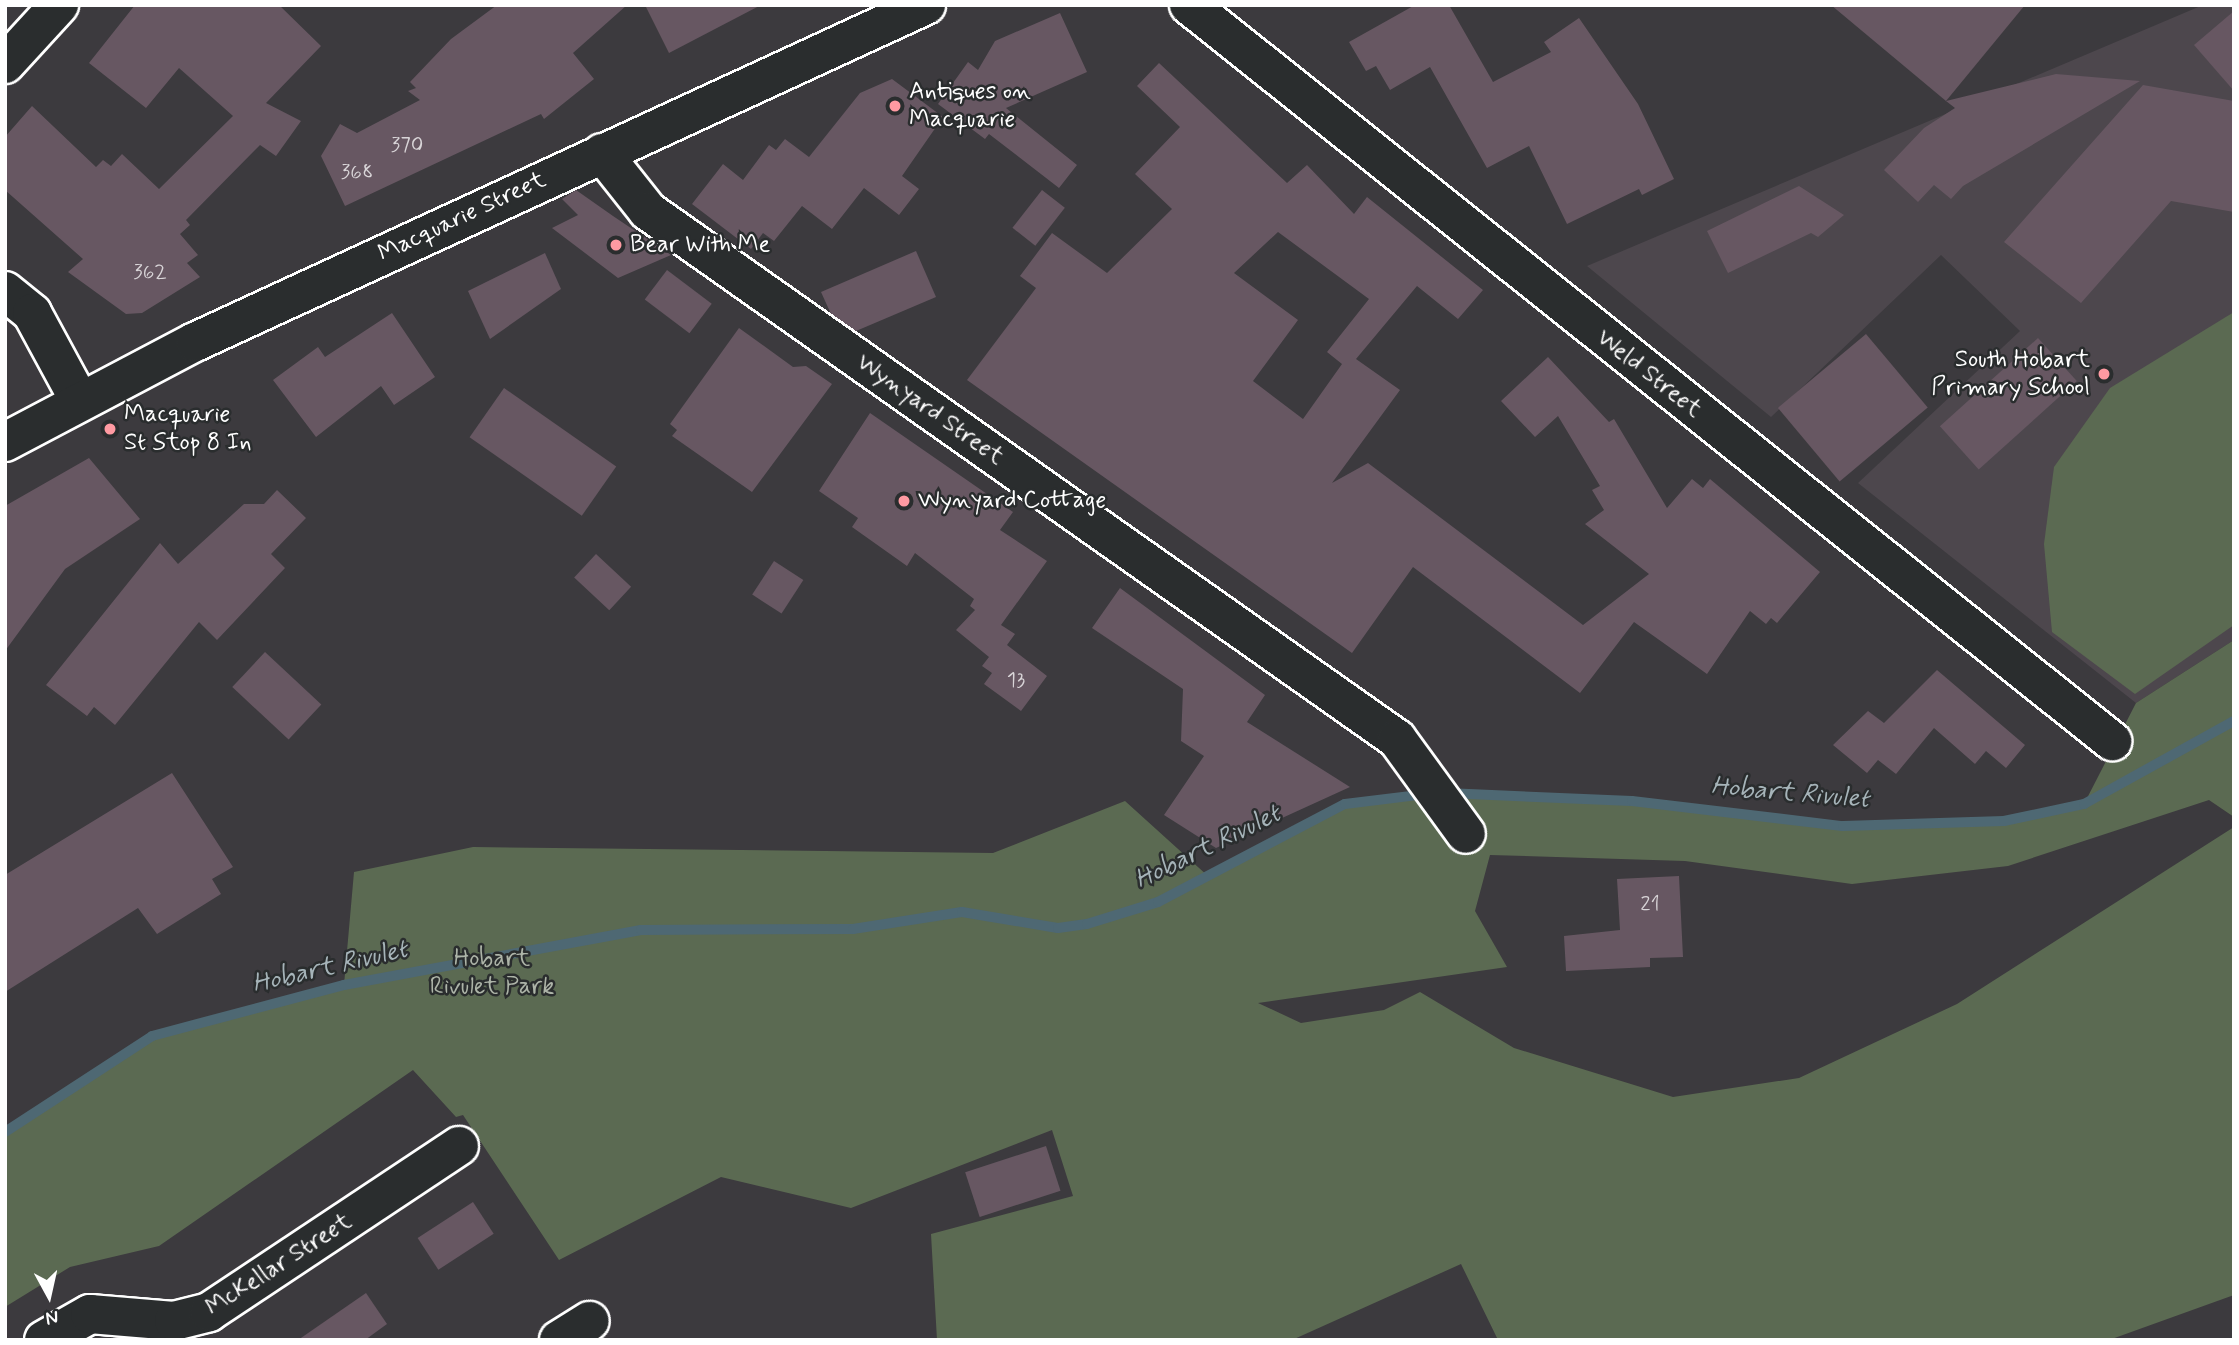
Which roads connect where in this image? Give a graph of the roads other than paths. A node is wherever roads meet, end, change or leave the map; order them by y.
1 (59, 5) edge
2 (926, 5) edge
3 (1189, 5) edge
4 (5, 64) edge
5 (602, 153) junction
6 (5, 291) edge
7 (79, 400) junction
8 (5, 442) edge
9 (2112, 741) dead end
10 (1460, 828) dead end
11 (459, 1146) dead end
12 (44, 1340) edge

1 - 4 street
2 - 5 street, Macquarie Street
3 - 9 street, Weld Street
5 - 7 street, Macquarie Street
5 - 10 street, Wynyard Street
6 - 7 street
7 - 8 street, Macquarie Street
11 - 12 street, McKellar Street

